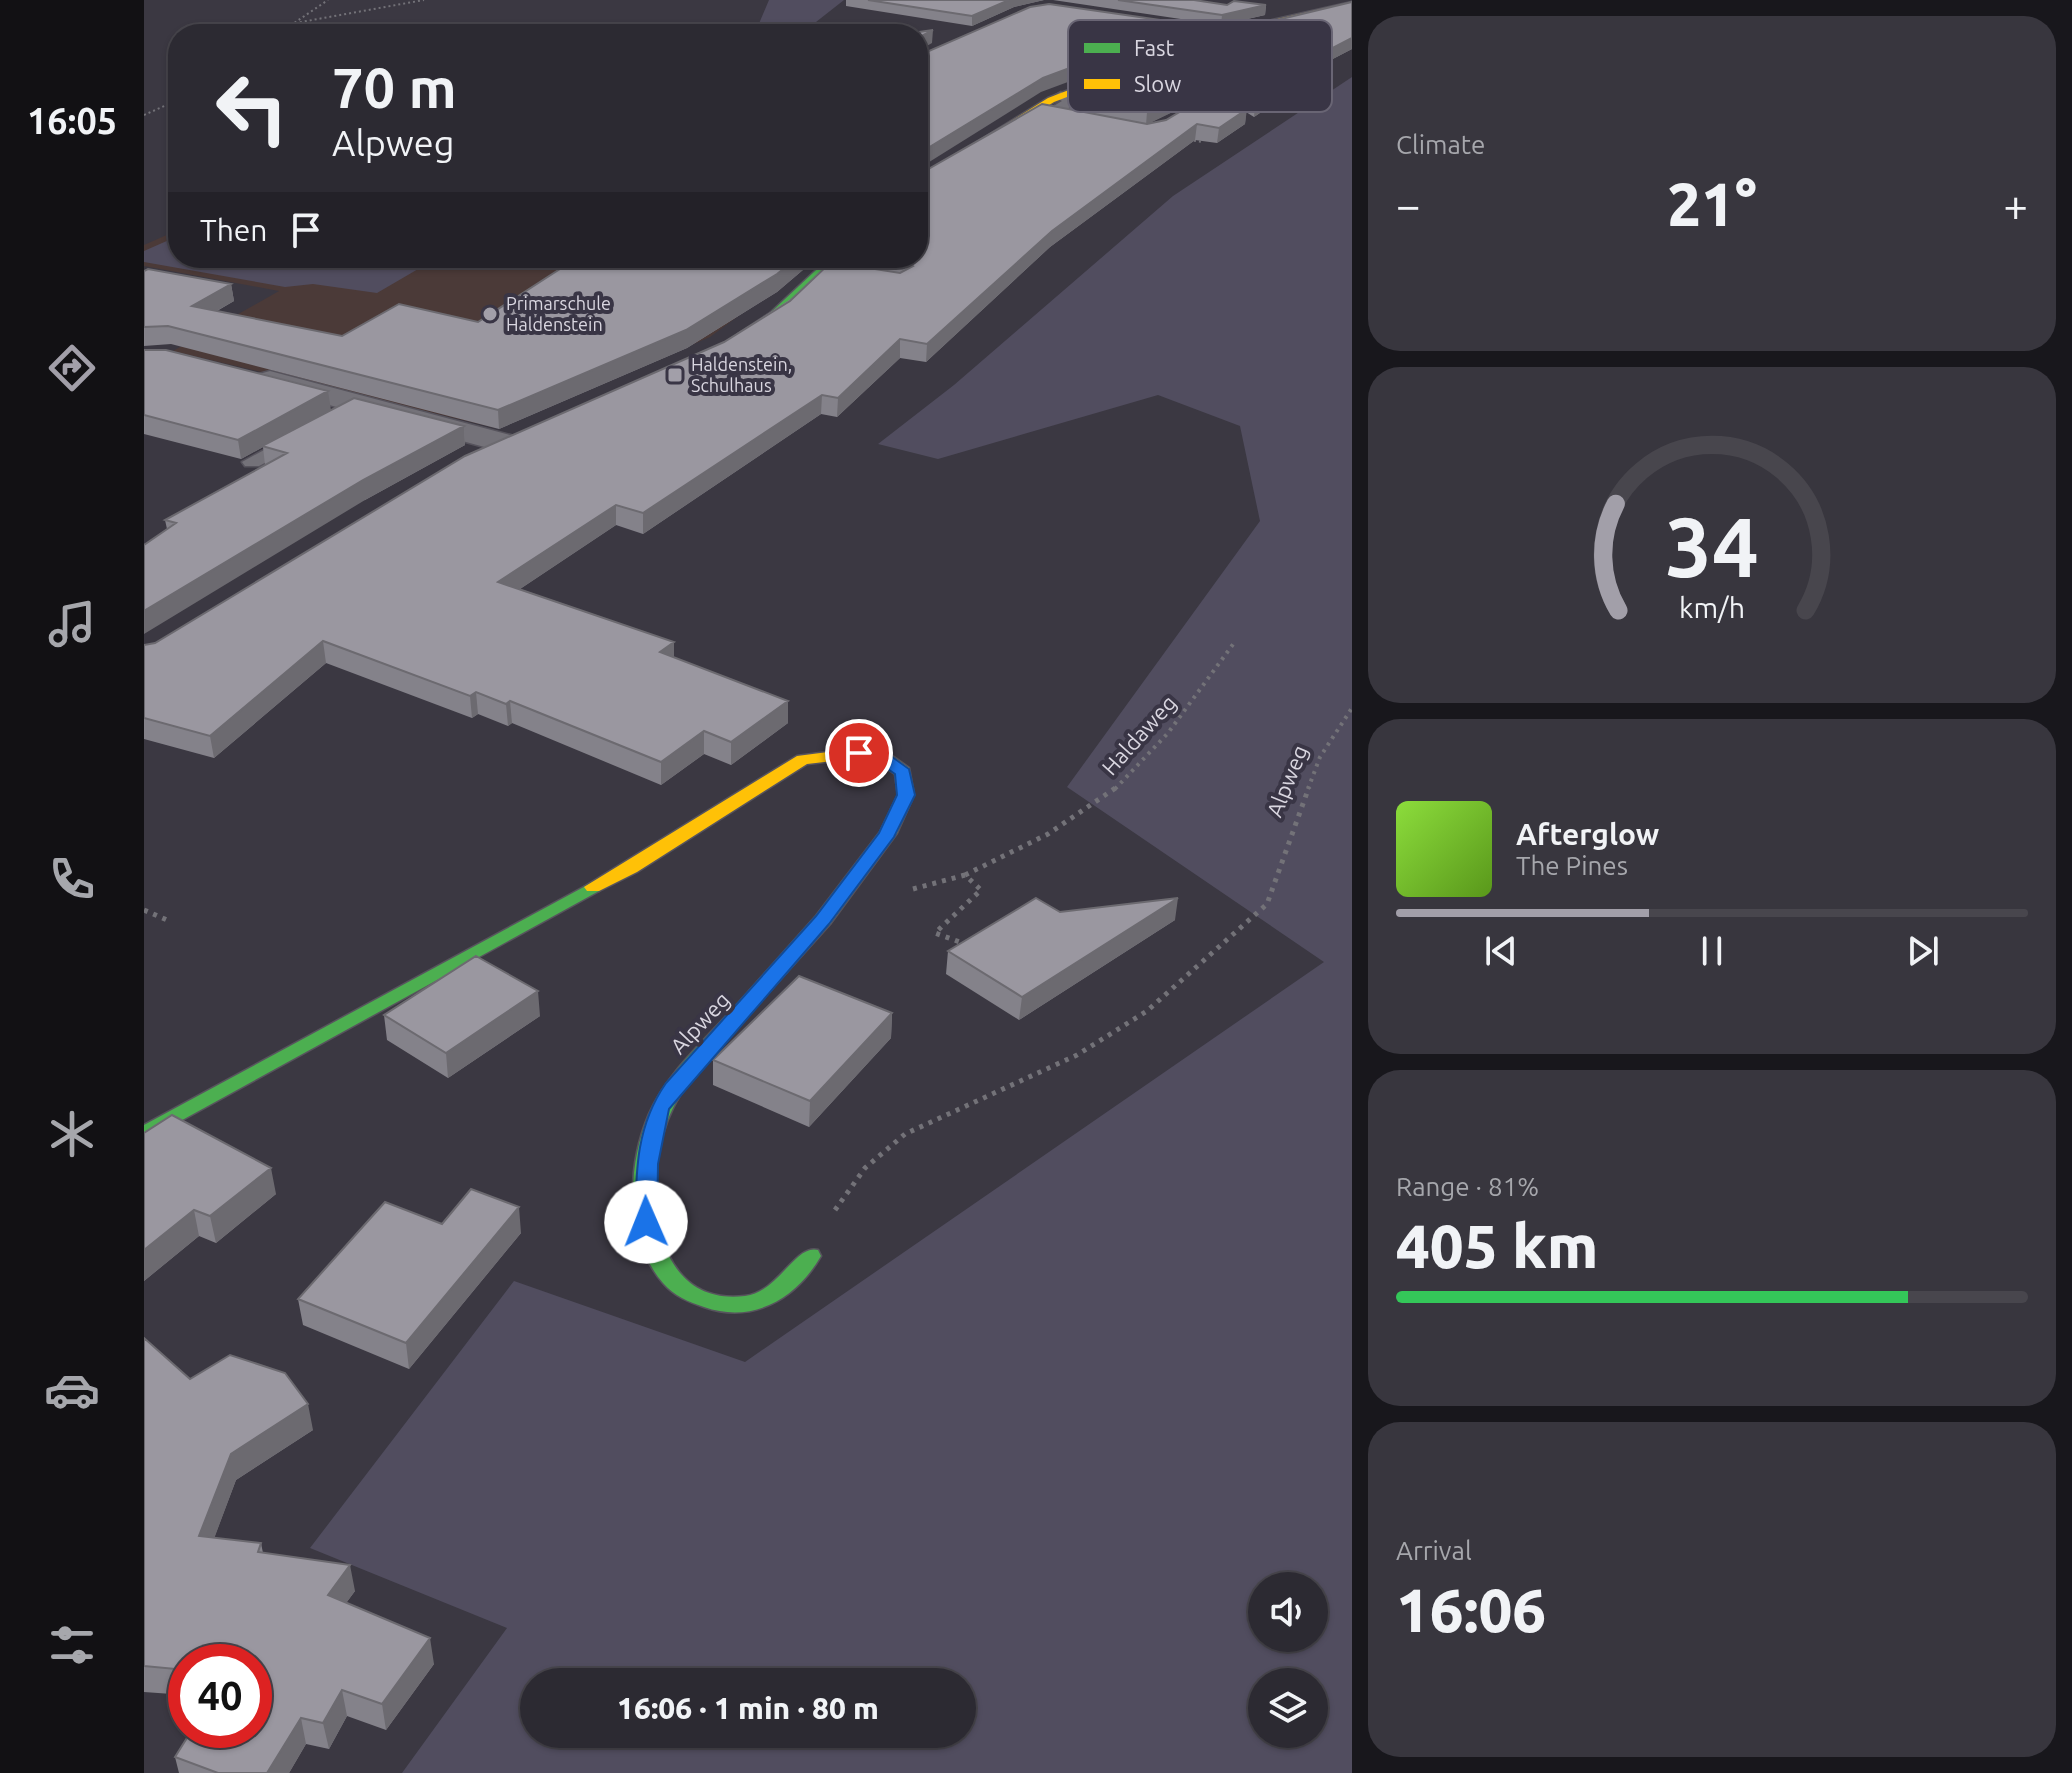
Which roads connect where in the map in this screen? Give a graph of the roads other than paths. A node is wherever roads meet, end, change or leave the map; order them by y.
1 (1352, 4) edge
2 (1283, 20) edge
3 (1068, 93) edge
4 (1061, 96) junction
5 (1068, 99) edge
6 (1068, 104) edge
7 (1089, 121) edge
8 (928, 177) edge
9 (832, 268) edge
10 (729, 343) edge
11 (244, 374) edge
12 (361, 403) junction
13 (499, 445) edge
14 (252, 462) edge
15 (144, 1134) edge
16 (810, 1256) road end

1 - 2 street
3 - 4 street
4 - 5 lane
4 - 8 street
6 - 7 lane
9 - 10 street
11 - 12 street
12 - 13 street
12 - 14 lane
15 - 16 street, Alpweg

